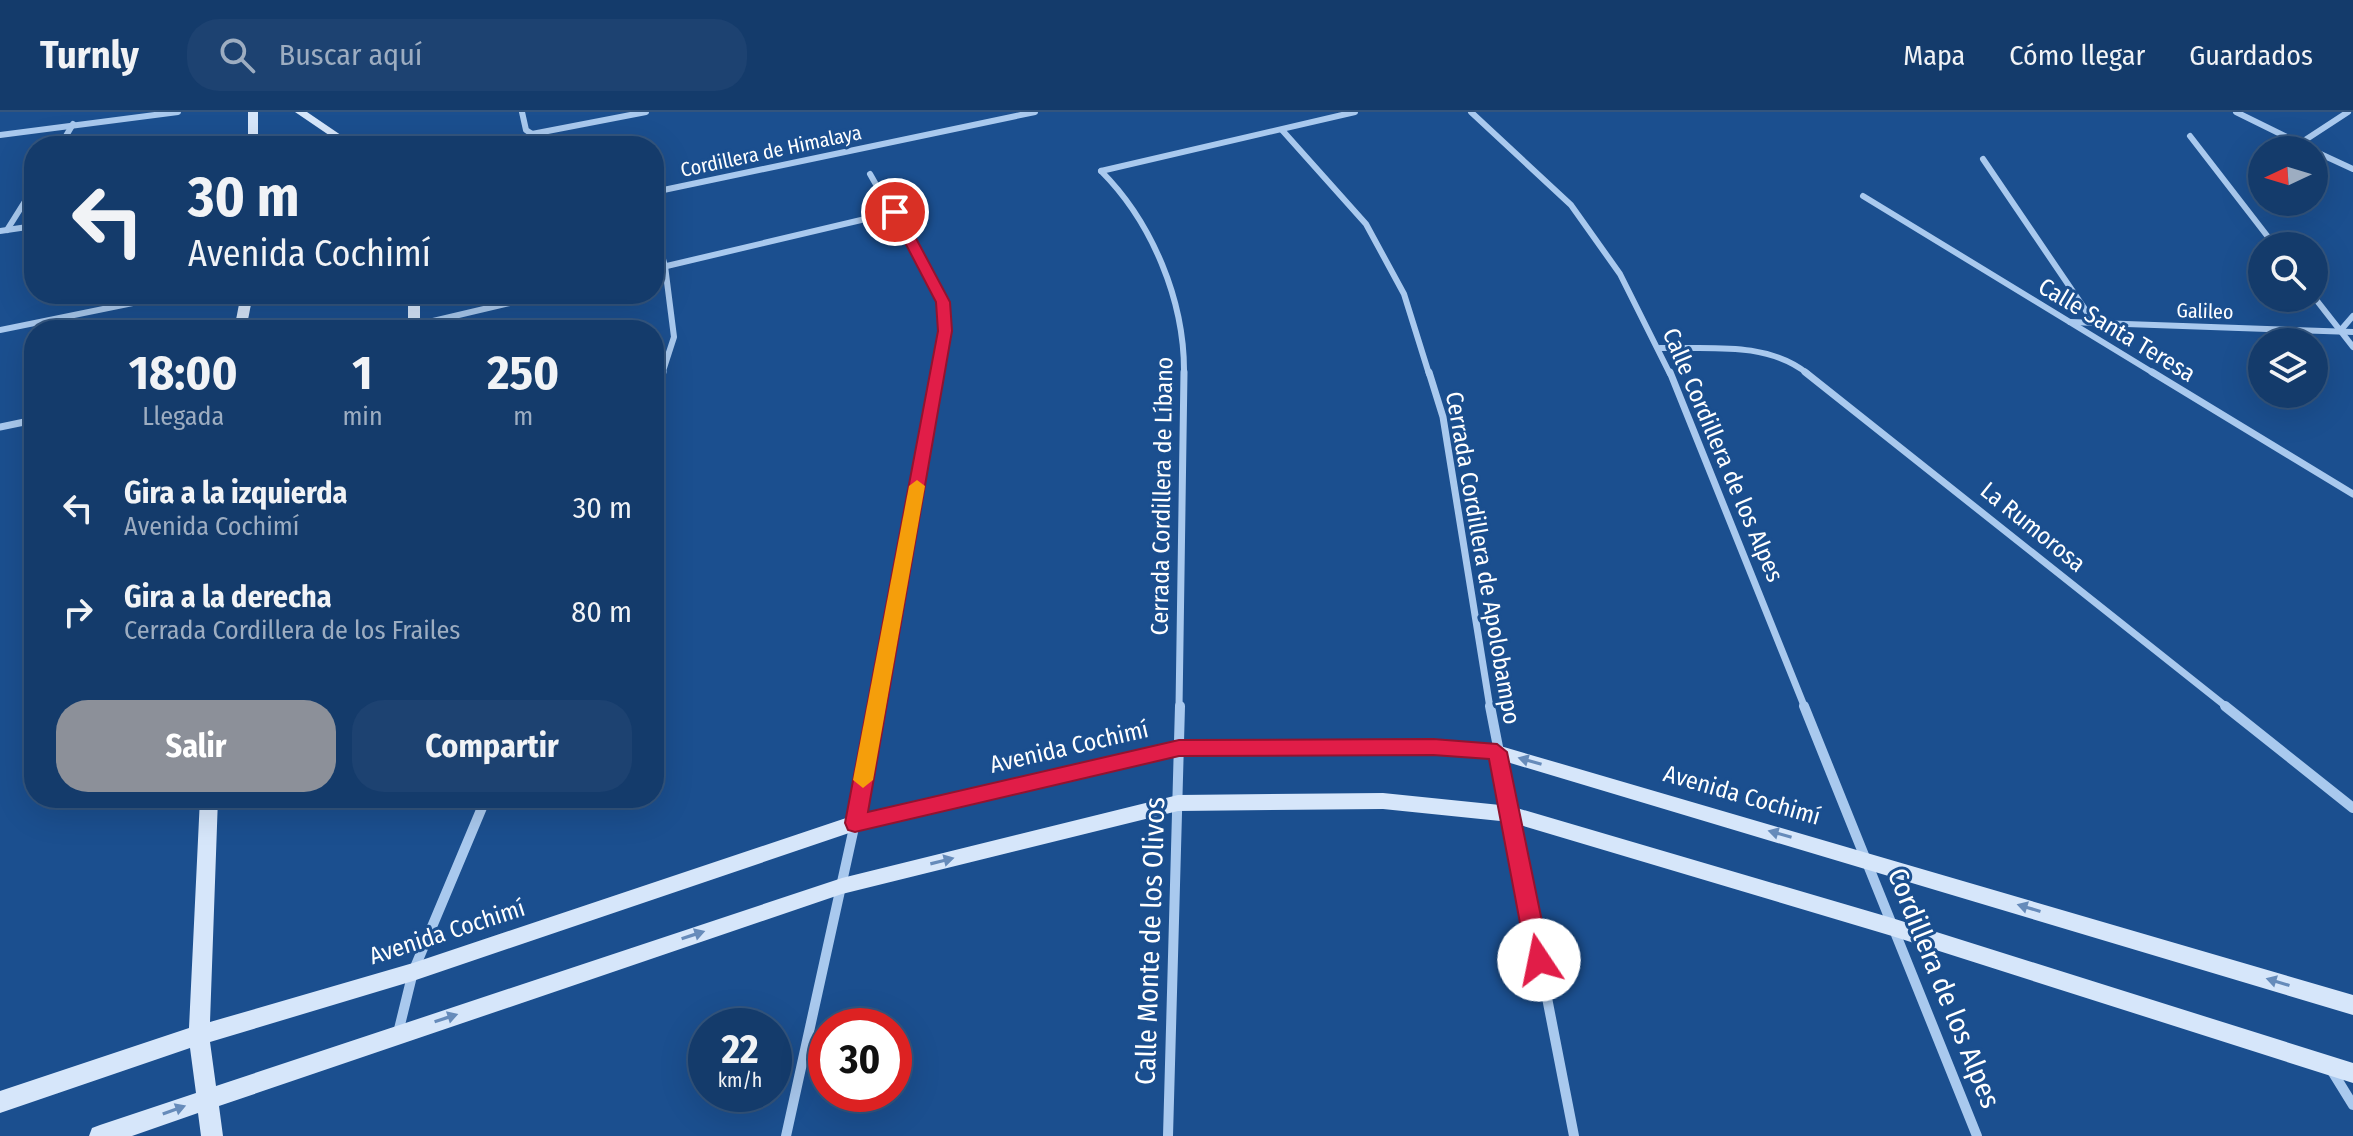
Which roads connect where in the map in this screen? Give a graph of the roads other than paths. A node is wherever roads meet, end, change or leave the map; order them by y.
1 (178, 112) edge
2 (253, 112) edge
3 (300, 112) edge
4 (522, 112) edge
5 (646, 112) edge
6 (1035, 112) edge
7 (1355, 112) edge
8 (1471, 112) edge
9 (2236, 112) edge
10 (2348, 112) edge
11 (73, 124) junction
12 (1282, 130) junction
13 (0, 135) edge
14 (66, 136) edge
15 (253, 136) edge
16 (337, 136) edge
17 (2190, 136) dead end
18 (2283, 136) edge
19 (2311, 136) edge
20 (2328, 157) edge
21 (1983, 159) dead end
22 (2353, 169) edge
23 (870, 174) dead end
24 (664, 190) edge
25 (1863, 196) dead end
26 (24, 201) edge
27 (895, 212) junction
28 (24, 227) edge
29 (4, 230) edge
30 (2264, 232) edge
31 (664, 262) edge
32 (665, 266) junction
33 (128, 304) edge
34 (509, 304) edge
35 (2325, 312) edge
36 (2353, 316) edge
37 (49, 320) edge
38 (446, 320) edge
39 (2069, 322) junction
40 (2095, 324) junction
41 (24, 325) edge
42 (0, 330) edge
43 (2340, 331) junction
44 (2353, 332) edge
45 (2353, 347) edge
46 (1660, 348) junction
47 (664, 374) edge
48 (24, 422) edge
49 (0, 427) edge
50 (2353, 494) edge
51 (1179, 748) junction
52 (1497, 752) junction
53 (1178, 803) junction
54 (209, 808) edge
55 (482, 808) edge
56 (2353, 808) edge
57 (1510, 814) junction
58 (855, 823) junction
59 (1866, 859) junction
60 (842, 886) junction
61 (1892, 927) junction
62 (413, 972) junction
63 (2353, 1005) edge
64 (398, 1034) junction
65 (199, 1035) junction
66 (2330, 1066) junction
67 (2353, 1073) edge
68 (204, 1099) junction
69 (0, 1102) edge
70 (2353, 1105) edge
71 (100, 1136) edge
72 (212, 1136) edge
73 (786, 1136) edge
74 (1168, 1136) edge
75 (1574, 1136) edge
76 (1977, 1136) edge

1 - 11 street
2 - 15 street
3 - 16 street
4 - 5 street
6 - 24 street, Cordillera de Himalaya
7 - 12 street
8 - 46 street, Calle Cordillera de los Alpes
9 - 18 street
10 - 19 street
11 - 13 street
11 - 14 street
12 - 51 street, Cerrada Cordillera de Líbano
12 - 52 street, Cerrada Cordillera de Apolobampo
17 - 30 street
20 - 22 street
21 - 40 street
23 - 27 street
25 - 39 street, Calle Santa Teresa
26 - 29 street
27 - 32 street
27 - 58 street
28 - 29 street
31 - 32 street
32 - 47 street
33 - 37 street
34 - 38 street
35 - 43 street
36 - 43 street
39 - 40 street, Galileo
39 - 50 street, Calle Santa Teresa
40 - 43 street, Galileo
41 - 42 street
43 - 44 street, Galileo
43 - 45 street
46 - 56 street, La Rumorosa
46 - 59 street, Calle Cordillera de los Alpes
48 - 49 street
51 - 52 street, Avenida Cochimí
51 - 53 street, Calle Monte de los Olivos
51 - 58 street, Avenida Cochimí
52 - 57 street, Cerrada Cordillera de Apolobampo
59 -> 52 street, Avenida Cochimí
53 - 57 street
60 -> 53 street
53 - 74 street, Calle Monte de los Olivos
54 - 65 street
55 - 62 street
57 - 61 street
57 - 75 street, Cerrada Cordillera de Apolobampo
58 - 60 street
58 - 62 street, Avenida Cochimí
59 - 61 street, Cordillera de los Alpes
63 -> 59 street, Avenida Cochimí
64 -> 60 street
60 - 73 street
61 - 66 street
61 - 76 street, Cordillera de los Alpes
62 - 64 street
62 - 65 street, Avenida Cochimí
64 - 68 street
65 - 68 street
65 - 69 street, Avenida Cochimí
66 - 67 street
66 - 70 street
71 -> 68 street
68 - 72 street

